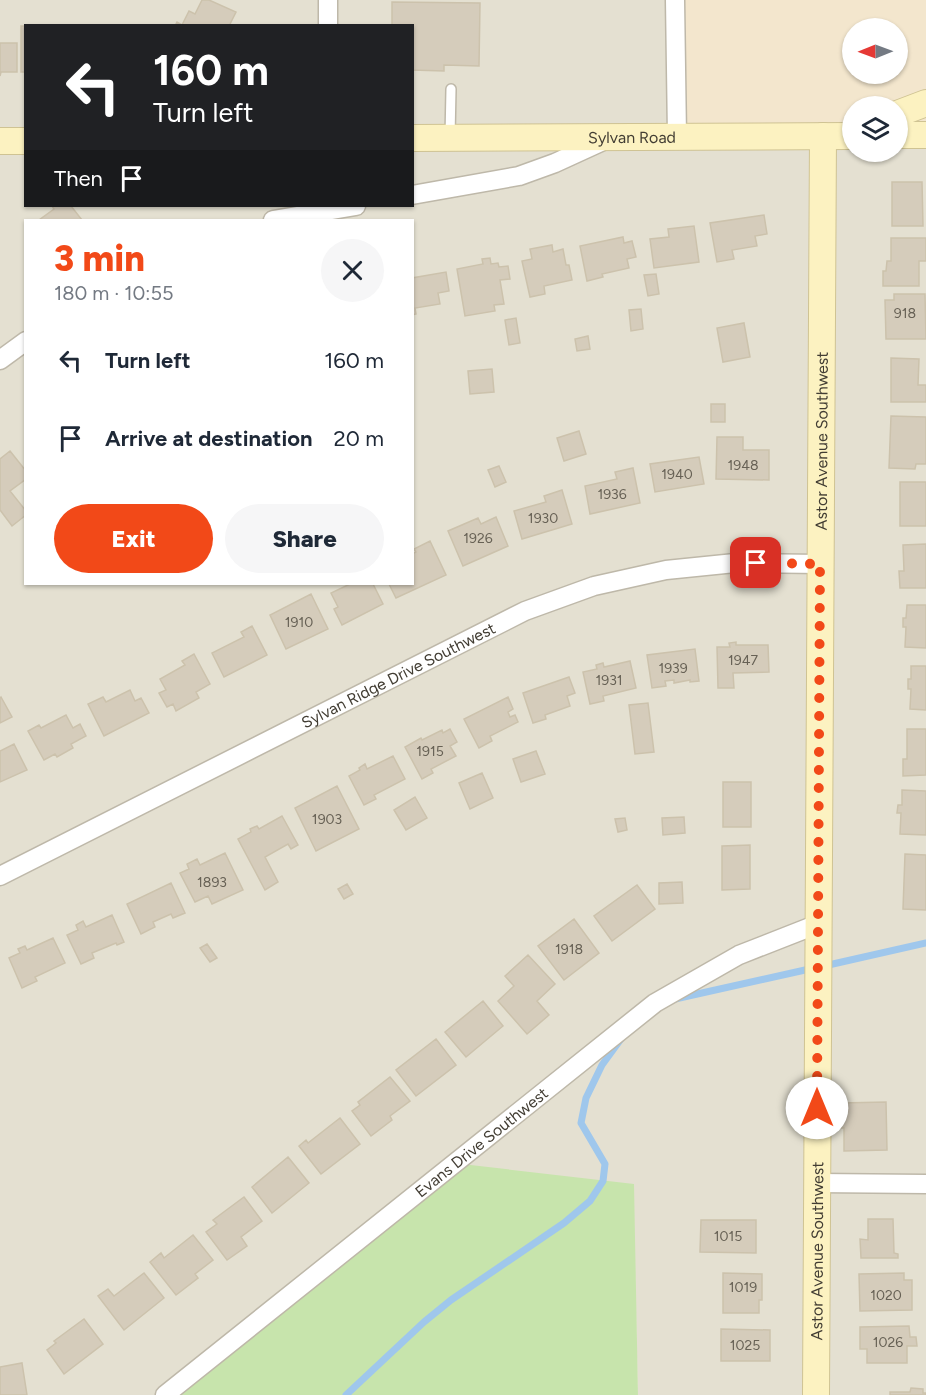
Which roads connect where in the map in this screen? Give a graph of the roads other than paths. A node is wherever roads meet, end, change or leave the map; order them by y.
1 (328, 0) edge
2 (675, 0) edge
3 (328, 24) edge
4 (451, 89) dead end
5 (926, 103) edge
6 (908, 110) edge
7 (841, 134) edge
8 (908, 135) edge
9 (926, 135) edge
10 (677, 136) junction
11 (450, 137) junction
12 (610, 137) junction
13 (414, 138) edge
14 (0, 141) edge
15 (24, 141) edge
16 (414, 195) edge
17 (350, 207) edge
18 (279, 219) edge
19 (24, 342) edge
20 (0, 360) edge
21 (820, 564) junction
22 (0, 876) edge
23 (818, 924) junction
24 (817, 1183) junction
25 (926, 1184) edge
26 (165, 1395) edge
27 (816, 1395) edge

1 - 3 street
2 - 10 street
4 - 11 lane
5 - 6 street
7 - 10 street, Sylvan Road
7 - 21 street, Astor Avenue Southwest
8 - 9 street
10 - 12 street, Sylvan Road
11 - 12 street, Sylvan Road
11 - 13 street, Sylvan Road
12 - 16 street
14 - 15 street
17 - 18 street
19 - 20 street
21 - 22 street, Sylvan Ridge Drive Southwest
21 - 23 street, Astor Avenue Southwest
23 - 24 street, Astor Avenue Southwest
23 - 26 street, Evans Drive Southwest
24 - 25 street
24 - 27 street, Astor Avenue Southwest

